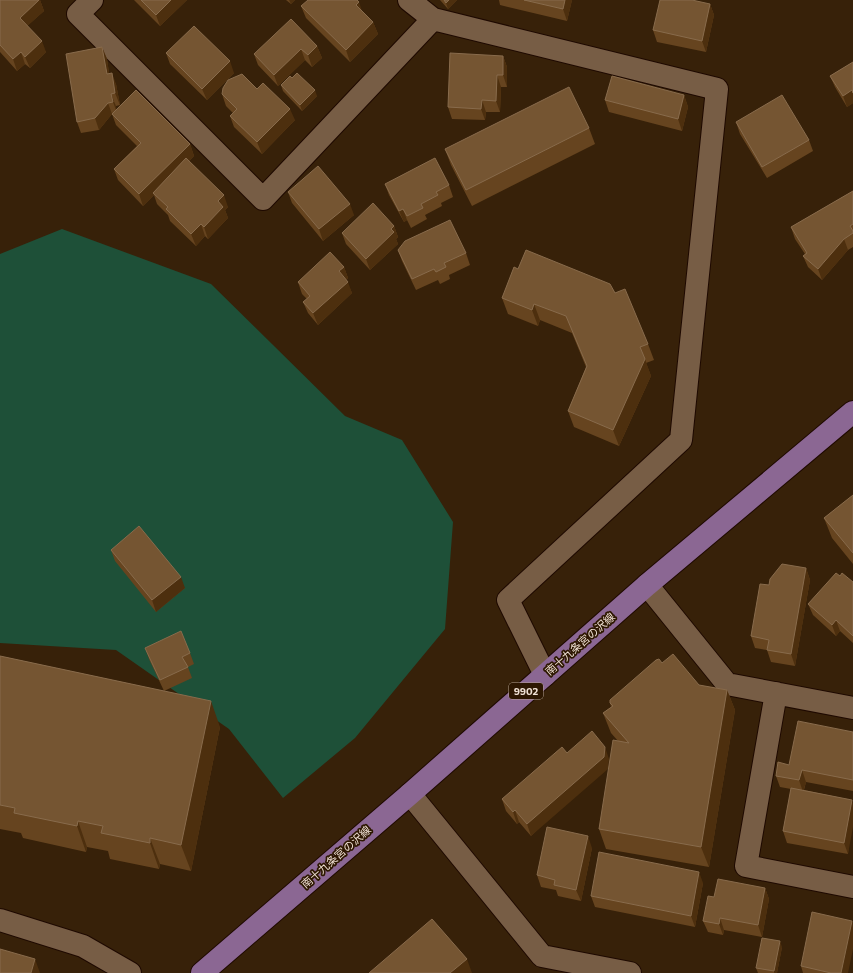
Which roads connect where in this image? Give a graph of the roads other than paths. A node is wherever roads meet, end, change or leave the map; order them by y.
1 (92, 0) edge
2 (409, 0) edge
3 (433, 19) junction
4 (853, 412) edge
5 (647, 586) junction
6 (545, 675) junction
7 (776, 693) junction
8 (853, 708) edge
9 (410, 794) junction
10 (853, 887) edge
11 (0, 920) edge
12 (541, 965) edge
13 (130, 973) edge
14 (202, 973) edge
15 (630, 973) edge

1 - 3 street
2 - 3 street
3 - 6 street
4 - 5 main road, 南十九条宮の沢線 / 9902
5 - 6 main road, 南十九条宮の沢線 / 9902
5 - 7 street
6 - 9 main road, 南十九条宮の沢線 / 9902
7 - 8 street
7 - 10 street
9 - 12 street
9 - 14 main road, 南十九条宮の沢線 / 9902
11 - 13 street
12 - 15 street

